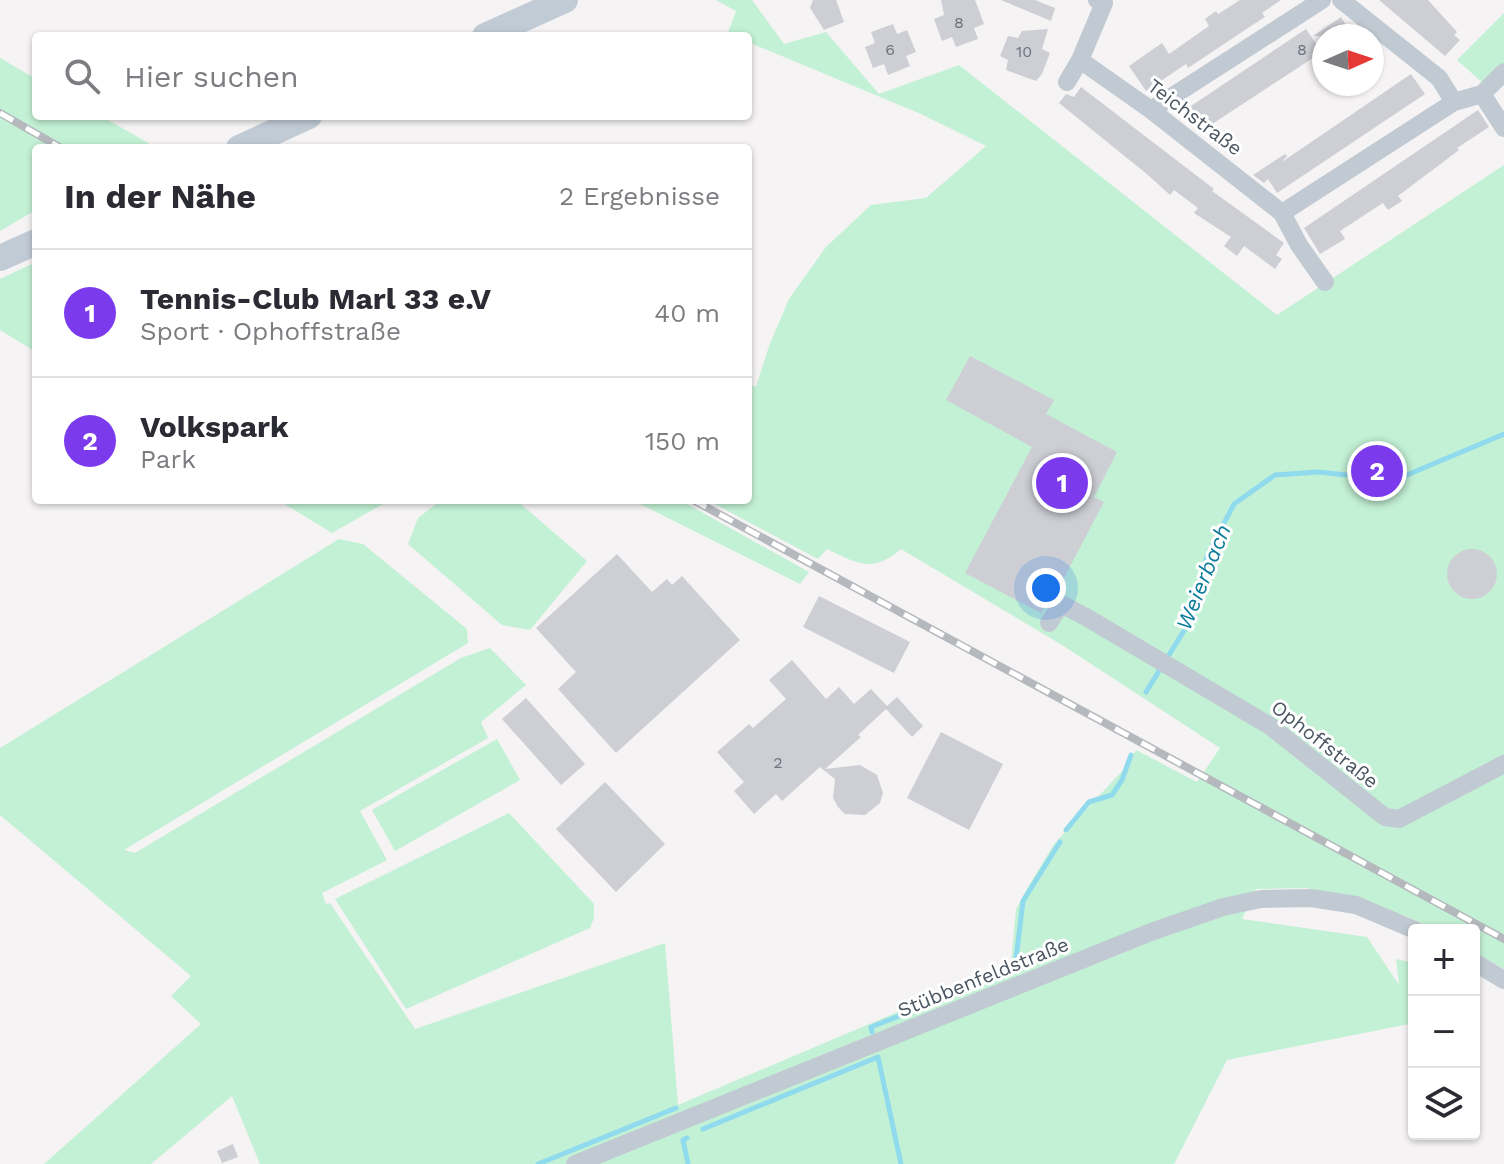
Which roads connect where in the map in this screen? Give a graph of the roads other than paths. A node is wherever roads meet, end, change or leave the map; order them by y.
1 (565, 0) edge
2 (1097, 0) edge
3 (1322, 0) edge
4 (1341, 0) edge
5 (494, 32) edge
6 (1080, 60) junction
7 (1504, 72) edge
8 (1067, 82) dead end
9 (1482, 94) junction
10 (1454, 102) junction
11 (1151, 110) junction
12 (300, 120) edge
13 (1504, 128) edge
14 (248, 144) edge
15 (1282, 213) junction
16 (32, 244) edge
17 (0, 258) edge
18 (1325, 282) dead end
19 (1049, 623) dead end
20 (1504, 764) edge
21 (1408, 927) edge
22 (1480, 966) edge
23 (1504, 980) edge
24 (575, 1164) edge

1 - 5 main road
2 - 6 street
3 - 11 street
4 - 10 street
6 - 8 street
6 - 11 street, Teichstraße
7 - 9 street
9 - 10 street
9 - 13 street
10 - 15 street
11 - 15 street, Teichstraße
12 - 14 main road
15 - 18 street, Teichstraße
16 - 17 main road
19 - 20 street, Ophoffstraße
21 - 24 street, Stübbenfeldstraße
22 - 23 street

